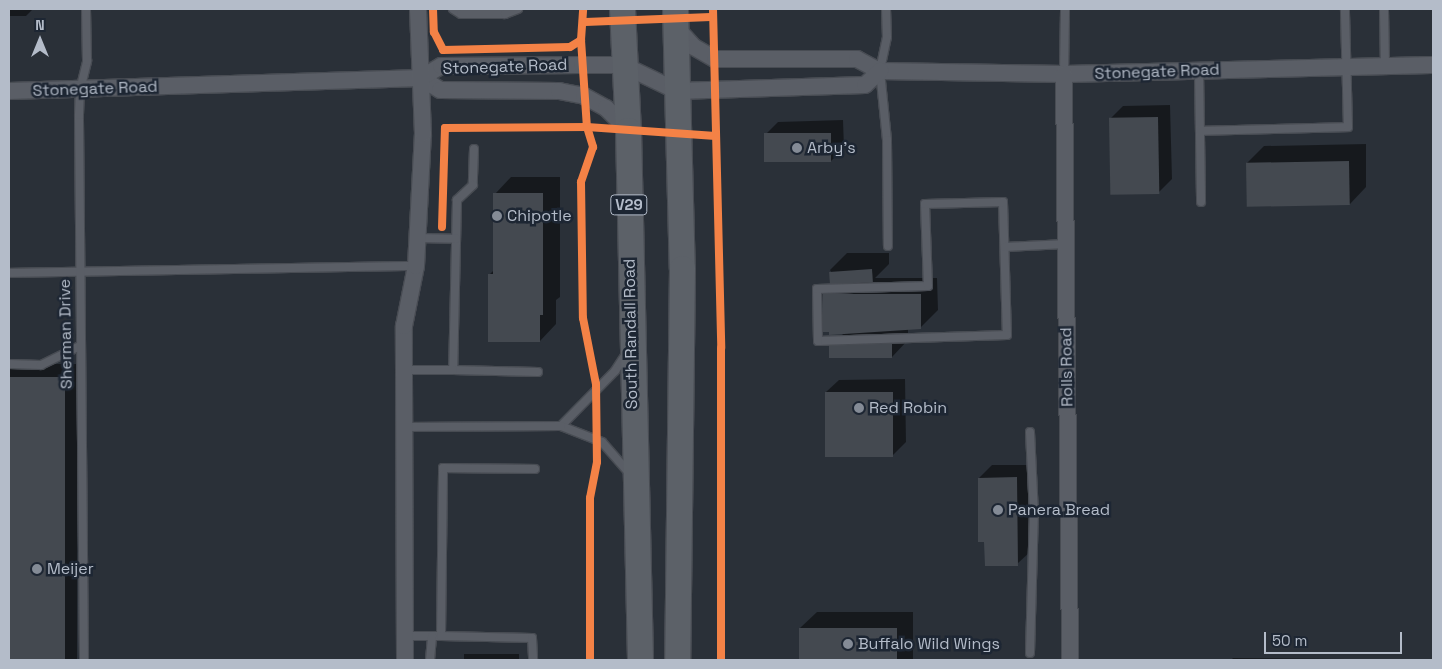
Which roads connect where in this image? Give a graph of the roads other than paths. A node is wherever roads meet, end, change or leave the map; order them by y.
1 (86, 9) edge
2 (418, 9) edge
3 (452, 9) edge
4 (518, 9) edge
5 (622, 9) edge
6 (886, 9) edge
7 (1065, 9) edge
8 (1345, 9) edge
9 (1384, 9) edge
10 (675, 17) edge
11 (623, 65) junction
12 (1433, 65) edge
13 (1385, 66) junction
14 (1347, 67) junction
15 (880, 71) junction
16 (1199, 71) junction
17 (1064, 74) junction
18 (421, 78) junction
19 (80, 90) junction
20 (9, 91) edge
21 (677, 91) junction
22 (628, 130) junction
23 (1200, 131) junction
24 (474, 149) dead end
25 (1201, 202) dead end
26 (417, 238) junction
27 (456, 239) junction
28 (1066, 244) junction
29 (888, 246) dead end
30 (1005, 247) junction
31 (416, 266) junction
32 (79, 272) junction
33 (9, 273) edge
34 (80, 346) junction
35 (631, 346) junction
36 (9, 364) edge
37 (404, 370) junction
38 (452, 370) junction
39 (538, 372) dead end
40 (561, 426) junction
41 (404, 427) junction
42 (1030, 432) dead end
43 (535, 469) dead end
44 (635, 480) junction
45 (405, 636) junction
46 (432, 636) junction
47 (442, 636) junction
48 (1030, 653) dead end
49 (84, 660) edge
50 (405, 660) edge
51 (430, 660) edge
52 (533, 660) edge
53 (640, 660) edge
54 (677, 660) edge
55 (1070, 660) edge

1 - 19 lane, Sherman Drive
2 - 18 street
3 - 4 lane
5 - 11 main road, South Randall Road / V29
6 - 15 lane
7 - 17 lane
8 - 14 lane
9 - 13 lane
10 - 15 street, Stonegate Road
10 - 21 main road
11 - 18 street, Stonegate Road
11 - 21 street, Stonegate Road
11 - 22 main road, South Randall Road / V29
12 - 13 street, Stonegate Road
13 - 14 street, Stonegate Road
14 - 16 street, Stonegate Road
14 - 23 lane
15 - 17 street, Stonegate Road
15 - 21 street, Stonegate Road
15 - 29 lane
16 - 17 street, Stonegate Road
16 - 23 lane
17 - 28 street, Rolls Road
18 - 19 street, Stonegate Road
18 - 22 street, Stonegate Road
18 - 26 street
19 - 20 street, Stonegate Road
19 - 32 lane, Sherman Drive
21 - 54 main road
22 - 35 main road, South Randall Road / V29
23 - 25 lane
24 - 27 lane
26 - 27 lane
26 - 31 street
27 - 38 lane
28 - 30 lane
28 - 55 street, Rolls Road
30 - 30 lane
31 - 32 lane
31 - 37 street
32 - 33 lane
32 - 34 lane, Sherman Drive
34 - 36 lane
34 - 49 lane, Sherman Drive
35 - 40 lane
35 - 44 main road, South Randall Road / V29
37 - 38 lane
37 - 41 street
38 - 39 lane
40 - 41 lane
40 - 44 lane
41 - 45 street
42 - 48 lane
43 - 47 lane
44 - 53 main road, South Randall Road / V29
45 - 46 lane
45 - 50 street
46 - 47 lane
46 - 51 lane
47 - 52 lane

